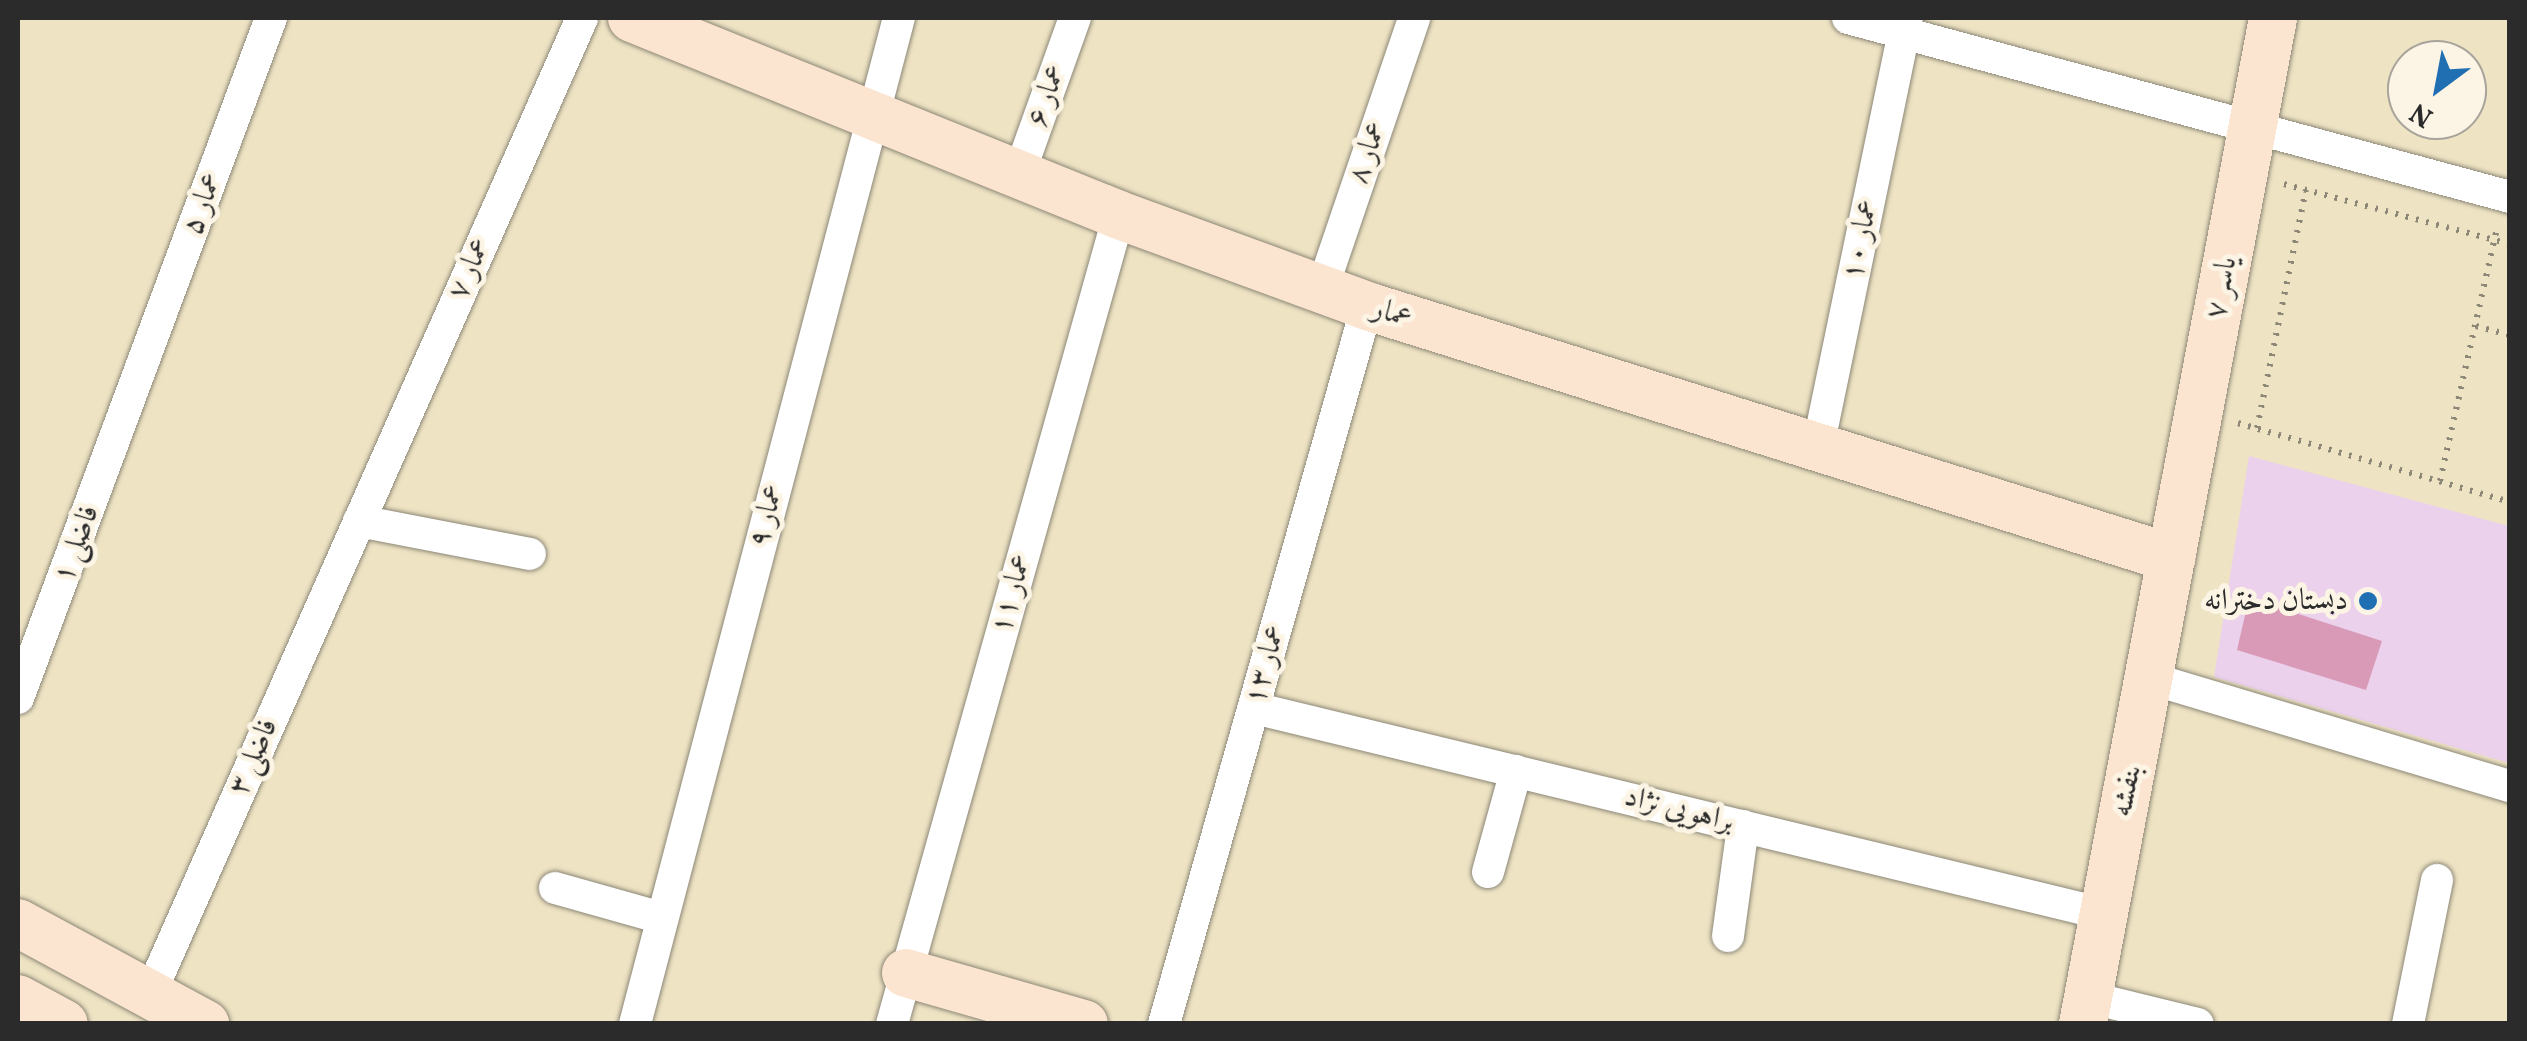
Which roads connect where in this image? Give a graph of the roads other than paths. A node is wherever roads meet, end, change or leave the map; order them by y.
1 (271, 18) edge
2 (582, 18) edge
3 (632, 18) edge
4 (899, 18) edge
5 (1075, 18) edge
6 (1414, 18) edge
7 (1848, 18) edge
8 (2273, 18) edge
9 (1906, 25) edge
10 (872, 115) junction
11 (2253, 124) junction
12 (1019, 174) junction
13 (2506, 196) edge
14 (1118, 215) junction
15 (1322, 290) junction
16 (1368, 306) junction
17 (136, 390) joint
18 (1818, 447) junction
19 (359, 521) junction
20 (530, 554) dead end
21 (2171, 558) junction
22 (2148, 678) junction
23 (18, 698) edge
24 (1254, 708) junction
25 (1516, 771) junction
26 (2510, 786) edge
27 (1743, 826) junction
28 (1488, 872) dead end
29 (2437, 880) dead end
30 (555, 888) dead end
31 (2104, 914) junction
32 (662, 918) junction
33 (18, 923) edge
34 (1728, 936) dead end
35 (906, 973) junction
36 (150, 994) junction
37 (18, 998) edge
38 (2086, 1010) edge
39 (64, 1024) edge
40 (205, 1024) edge
41 (635, 1024) edge
42 (892, 1024) edge
43 (1084, 1024) edge
44 (1164, 1024) edge
45 (2198, 1024) edge
46 (2408, 1024) edge

1 - 17 street, عمار ۵
2 - 19 street, عمار ۷
3 - 10 street, عمار
4 - 10 street, عمار ۹
5 - 12 street, عمار ۶
6 - 15 street, عمار ۸
7 - 9 street
8 - 11 street, یاسر ۷
9 - 11 street
9 - 18 street, عمار ۱۰
10 - 12 street, عمار
10 - 32 street, عمار ۹
11 - 13 street
11 - 21 street, یاسر ۷
12 - 14 street, عمار
14 - 15 street, عمار
14 - 35 street, عمار ۱۱
15 - 16 street, عمار
16 - 18 street, عمار
16 - 24 street, عمار ۱۳
17 - 23 street, فاضلی ۱
18 - 21 street, عمار
19 - 20 street
19 - 36 street, فاضلی ۳
21 - 22 street, بنفشه
22 - 26 street
22 - 31 street, بنفشه
24 - 25 street, براهویی نژاد
24 - 44 street, عمار ۱۳
25 - 27 street, براهویی نژاد
25 - 28 street
27 - 31 street, براهویی نژاد
27 - 34 street
29 - 46 street
30 - 32 street
31 - 38 street, بنفشه
32 - 41 street, عمار ۹
33 - 36 street
35 - 42 street, عمار ۱۱
35 - 43 street
36 - 40 street
37 - 39 street
38 - 45 street

